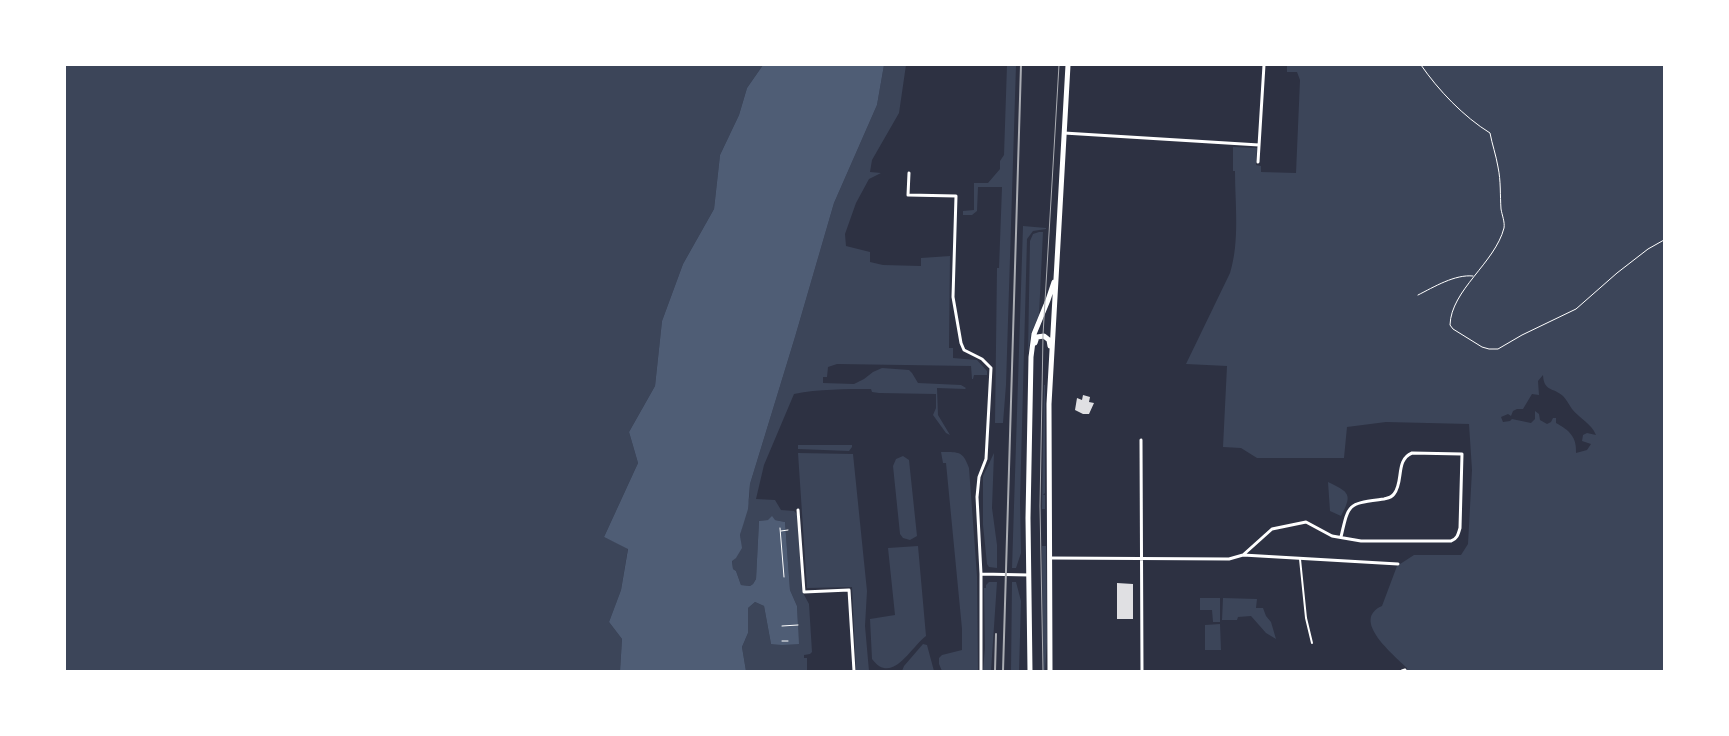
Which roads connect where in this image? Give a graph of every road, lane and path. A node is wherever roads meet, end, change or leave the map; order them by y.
1 (1068, 65) edge
2 (1264, 65) edge
3 (1421, 65) edge
4 (1064, 133) junction
5 (1259, 145) junction
6 (1258, 162) dead end
7 (909, 173) dead end
8 (1664, 240) edge
9 (1056, 264) junction
10 (1474, 276) junction
11 (1418, 295) dead end
12 (1031, 356) junction
13 (1050, 361) junction
14 (1141, 440) dead end
15 (798, 510) dead end
16 (780, 528) dead end
17 (788, 530) dead end
18 (780, 531) junction
19 (1341, 538) junction
20 (1243, 555) junction
21 (1050, 558) junction
22 (1141, 558) junction
23 (1300, 558) junction
24 (1398, 564) dead end
25 (981, 574) junction
26 (1030, 575) junction
27 (784, 577) dead end
28 (798, 625) dead end
29 (782, 626) dead end
30 (782, 641) dead end
31 (785, 641) junction
32 (788, 641) dead end
33 (1312, 643) dead end
34 (785, 645) dead end
35 (854, 671) edge
36 (981, 671) edge
37 (1030, 671) edge
38 (1050, 671) edge
39 (1142, 671) edge

1 - 4 main road
2 - 5 street
3 - 10 path
4 - 5 street
4 - 9 main road
5 - 6 street
7 - 25 street
8 - 10 path
9 - 12 main road
9 - 13 main road
10 - 11 path
12 - 13 main road
12 - 26 main road
13 - 21 main road
14 - 22 street
15 - 35 street
16 - 18 path
17 - 18 path
18 - 27 path
19 - 19 street
19 - 20 street
20 - 22 street
20 - 23 street
21 - 22 street
21 - 38 main road
22 - 39 street
23 - 24 street
23 - 33 lane
25 - 26 street
25 - 36 street
26 - 37 main road
28 - 29 path
30 - 31 path
31 - 32 path
31 - 34 path

